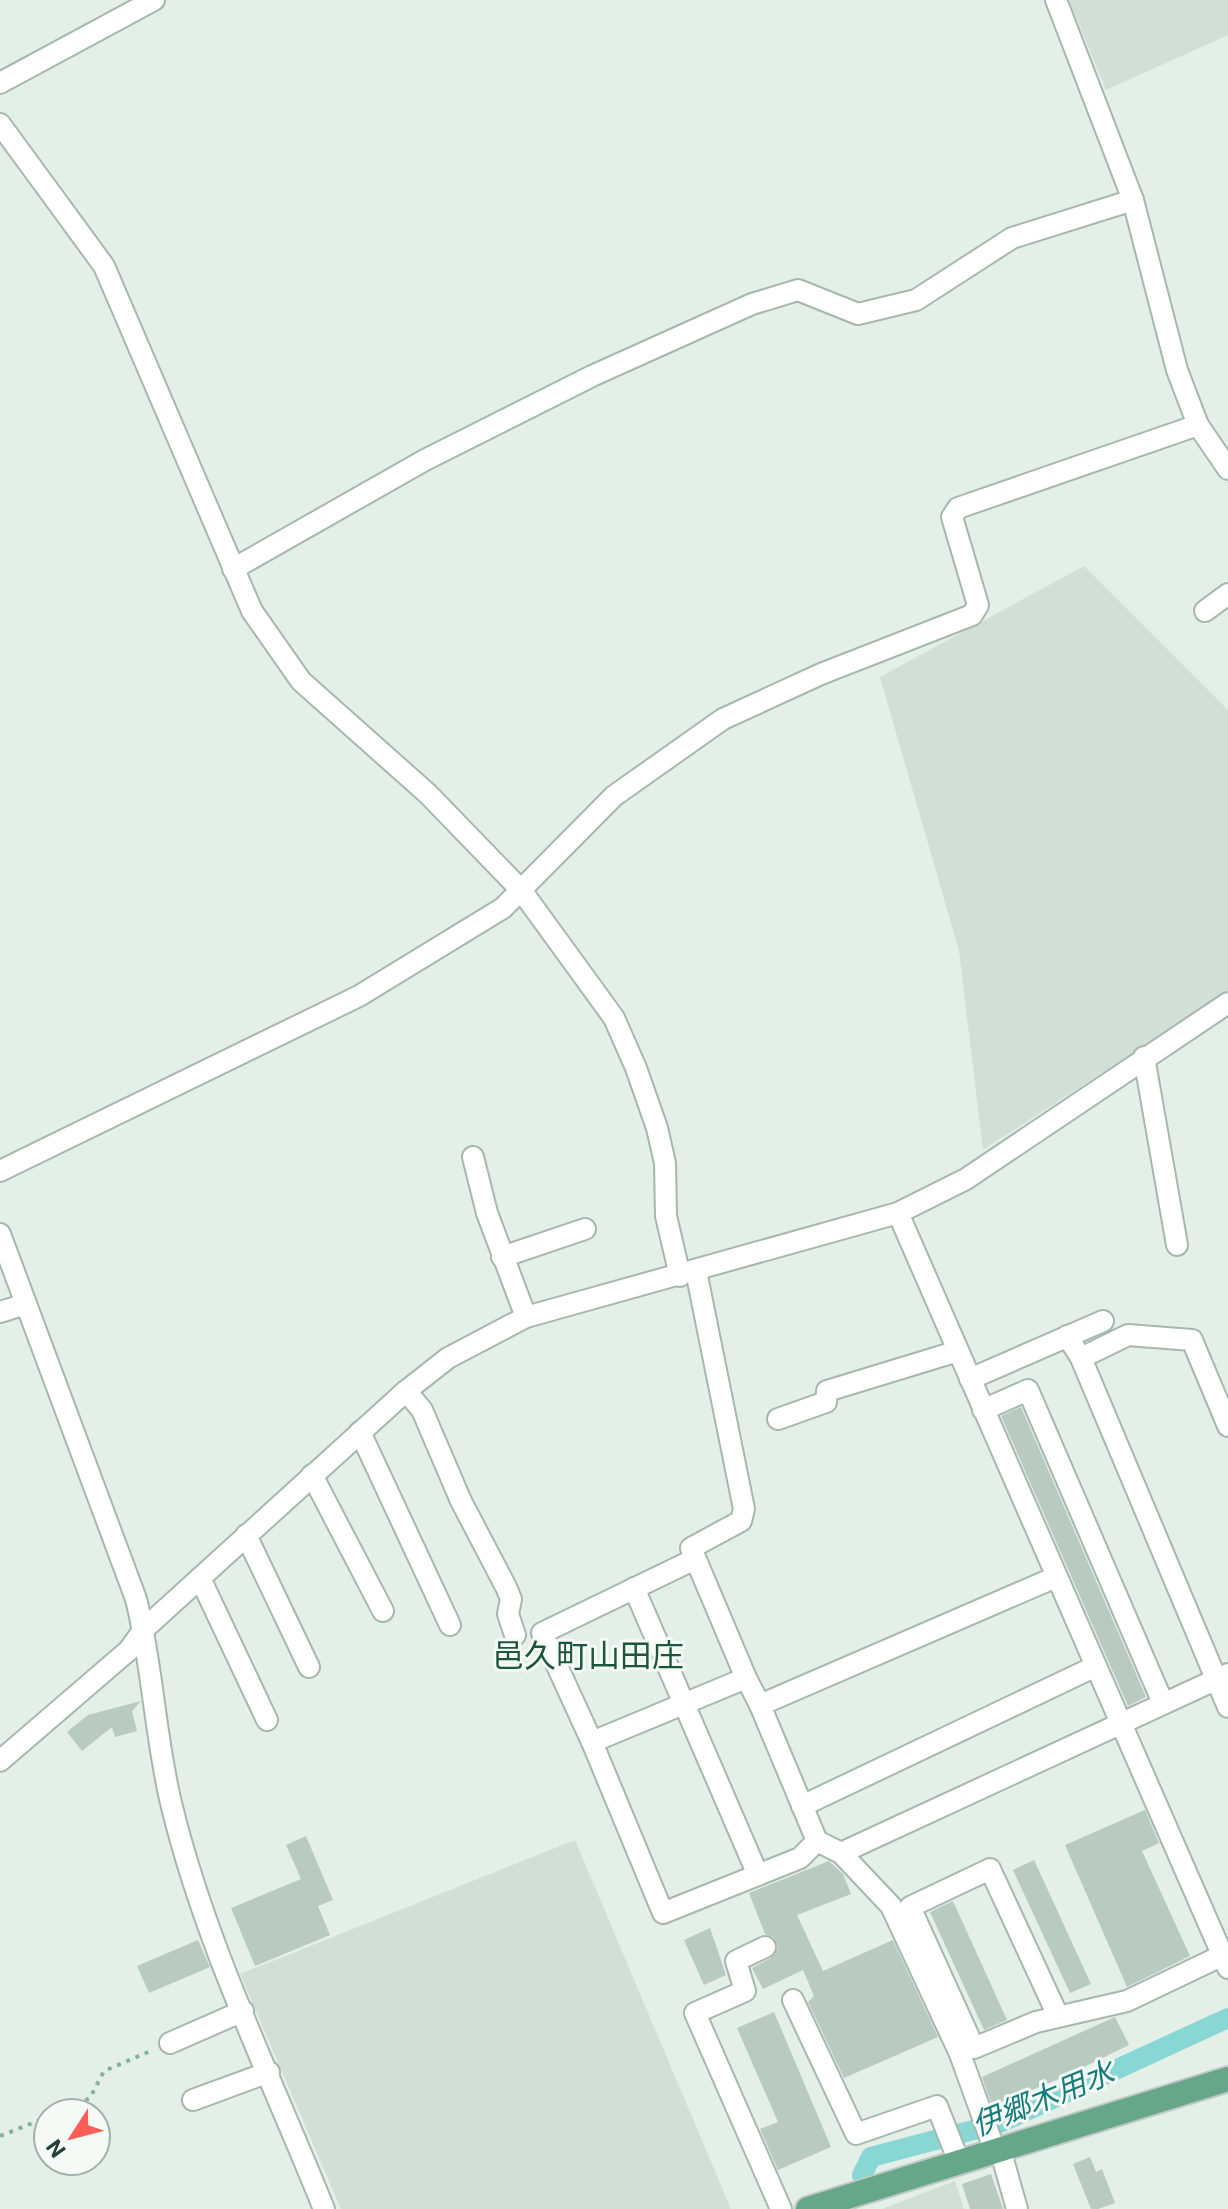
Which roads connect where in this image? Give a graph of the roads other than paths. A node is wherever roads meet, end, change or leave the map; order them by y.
1 (154, 0) edge
2 (1056, 0) edge
3 (0, 83) edge
4 (0, 124) edge
5 (1133, 200) junction
6 (1198, 425) junction
7 (1228, 469) edge
8 (233, 569) junction
9 (1228, 594) edge
10 (1205, 611) dead end
11 (521, 890) junction
12 (1228, 1003) edge
13 (1144, 1057) junction
14 (473, 1157) dead end
15 (0, 1171) edge
16 (898, 1213) junction
17 (585, 1229) dead end
18 (0, 1234) edge
19 (1177, 1245) dead end
20 (502, 1257) junction
21 (688, 1274) junction
22 (26, 1304) junction
23 (0, 1312) edge
24 (526, 1317) junction
25 (1103, 1321) dead end
26 (1067, 1336) junction
27 (958, 1351) junction
28 (1081, 1358) junction
29 (970, 1379) junction
30 (406, 1391) junction
31 (983, 1410) junction
32 (778, 1419) dead end
33 (1228, 1426) edge
34 (360, 1432) junction
35 (312, 1475) junction
36 (246, 1535) junction
37 (695, 1559) junction
38 (1056, 1577) junction
39 (200, 1578) junction
40 (634, 1588) junction
41 (383, 1611) dead end
42 (450, 1625) dead end
43 (144, 1629) junction
44 (515, 1635) dead end
45 (309, 1667) dead end
46 (1094, 1667) junction
47 (1222, 1676) edge
48 (746, 1678) junction
49 (1163, 1703) junction
50 (683, 1704) junction
51 (760, 1705) junction
52 (1228, 1707) edge
53 (267, 1720) dead end
54 (1120, 1723) junction
55 (592, 1742) junction
56 (0, 1761) edge
57 (802, 1806) junction
58 (817, 1841) junction
59 (841, 1853) junction
60 (758, 1875) junction
61 (765, 1947) dead end
62 (1226, 1960) edge
63 (793, 2000) dead end
64 (243, 2011) junction
65 (1058, 2016) junction
66 (170, 2043) road end
67 (269, 2072) junction
68 (1228, 2079) edge
69 (193, 2100) dead end
70 (953, 2145) junction
71 (998, 2150) junction
72 (867, 2200) edge
73 (324, 2209) edge
74 (781, 2209) edge
75 (808, 2209) edge
76 (1017, 2209) edge

1 - 3 street
2 - 5 street
4 - 8 street
5 - 6 street
5 - 8 street
6 - 7 street
6 - 11 street
8 - 11 street
9 - 10 street
11 - 15 street
11 - 21 street
12 - 13 street
13 - 16 street
13 - 19 street
14 - 20 street
16 - 21 street
16 - 27 street
17 - 20 street
18 - 22 street
20 - 24 street
21 - 24 street
21 - 37 street
22 - 23 street
22 - 43 street
24 - 30 street
25 - 26 street
26 - 28 street
26 - 29 street
27 - 29 street
27 - 32 street
28 - 33 street
28 - 47 street
29 - 31 street
30 - 34 street
30 - 44 street
31 - 38 street
31 - 49 street
34 - 35 street
34 - 42 street
35 - 36 street
35 - 41 street
36 - 39 street
36 - 45 street
37 - 40 street
37 - 48 street
38 - 46 street
38 - 51 street
39 - 43 street
39 - 53 street
40 - 50 street
40 - 55 street
43 - 56 street
43 - 64 street
46 - 54 street
46 - 57 street
47 - 49 street
47 - 52 street
48 - 50 street
48 - 51 street
49 - 54 street
50 - 55 street
50 - 60 street
51 - 57 street
54 - 59 street
54 - 62 street
55 - 60 street
57 - 58 street
58 - 59 street
58 - 60 street
59 - 71 street
61 - 74 street
62 - 65 street
63 - 70 street
64 - 66 street
64 - 67 street
65 - 65 street
67 - 69 street
67 - 73 street
68 - 71 main road
70 - 71 main road
70 - 72 main road
71 - 76 street
72 - 75 main road

